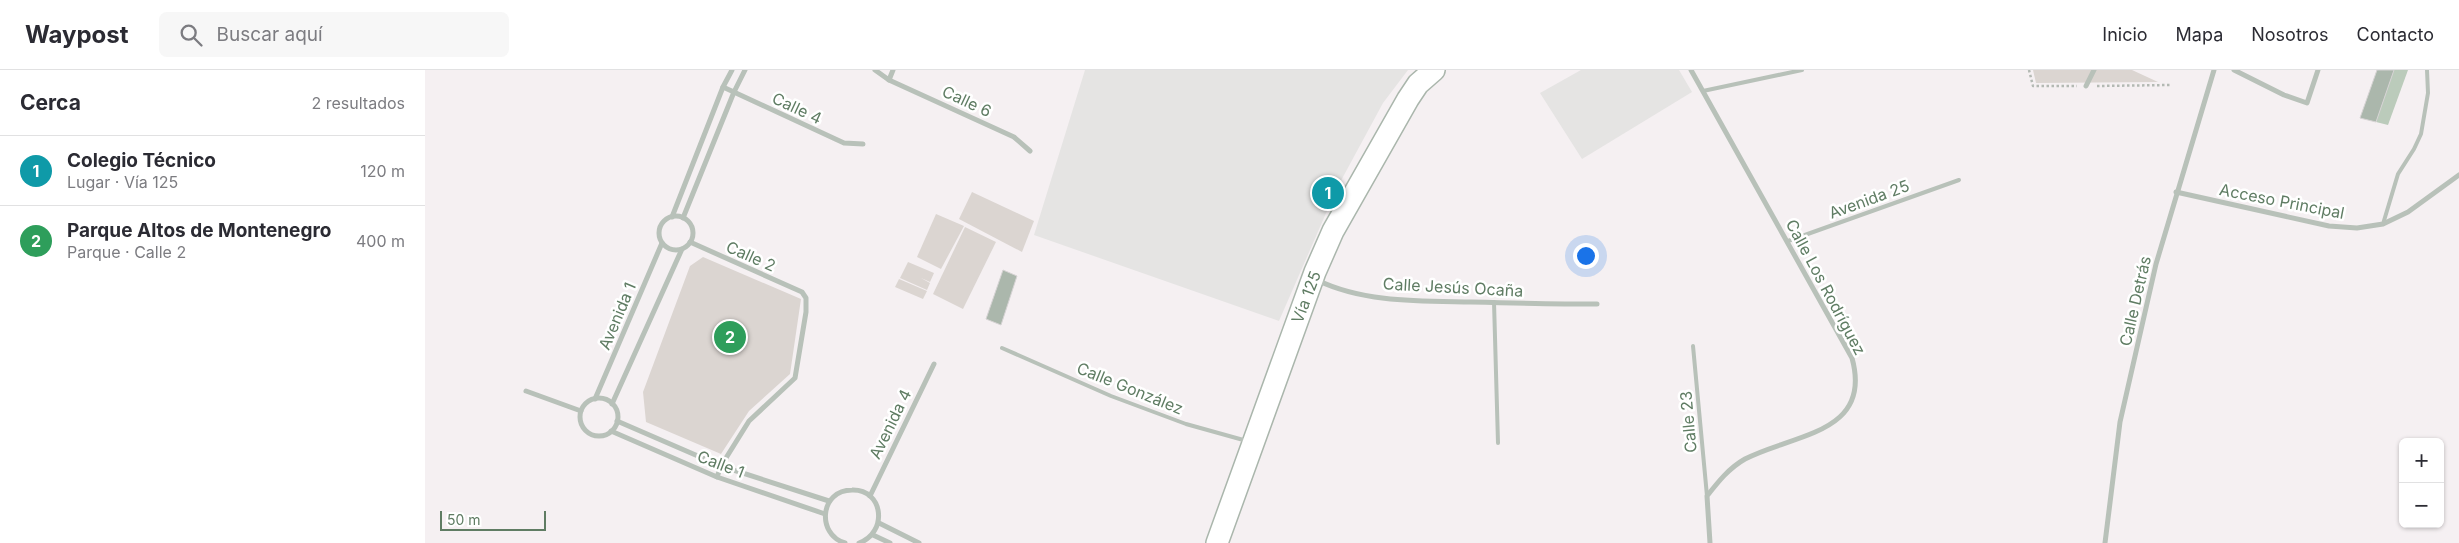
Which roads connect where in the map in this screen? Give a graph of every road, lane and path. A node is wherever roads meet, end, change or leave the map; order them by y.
1 (732, 70) edge
2 (745, 70) edge
3 (875, 70) edge
4 (893, 70) edge
5 (1434, 70) edge
6 (1691, 70) edge
7 (1802, 70) edge
8 (2094, 70) edge
9 (2213, 70) edge
10 (2235, 70) edge
11 (2318, 70) edge
12 (2427, 70) edge
13 (889, 80) junction
14 (2086, 86) dead end
15 (723, 87) junction
16 (1703, 91) junction
17 (733, 92) junction
18 (863, 144) dead end
19 (1029, 152) dead end
20 (2459, 174) edge
21 (1959, 180) dead end
22 (1319, 187) dead end
23 (2176, 192) junction
24 (1329, 193) dead end
25 (672, 217) junction
26 (683, 218) junction
27 (2383, 224) junction
28 (1788, 241) junction
29 (690, 242) junction
30 (662, 243) junction
31 (682, 249) junction
32 (1312, 277) junction
33 (1494, 302) junction
34 (1597, 304) dead end
35 (1693, 346) dead end
36 (1002, 348) dead end
37 (934, 364) dead end
38 (526, 391) dead end
39 (595, 399) junction
40 (612, 404) junction
41 (581, 410) junction
42 (617, 421) junction
43 (611, 431) junction
44 (1252, 442) junction
45 (1498, 442) dead end
46 (721, 466) junction
47 (717, 477) junction
48 (869, 496) junction
49 (1707, 496) junction
50 (829, 501) junction
51 (825, 514) junction
52 (879, 523) junction
53 (873, 535) junction
54 (845, 543) edge
55 (859, 543) edge
56 (890, 543) edge
57 (919, 543) edge
58 (1217, 543) edge
59 (1710, 543) edge
60 (2105, 543) edge

1 - 15 street
2 - 17 street
3 - 13 street, Calle 6
4 - 13 street
5 - 32 main road, Vía 125
6 - 16 street, Calle Los Rodríguez
7 - 16 lane
8 - 14 street
9 - 23 street, Calle Detrás
10 - 11 street
12 - 27 lane
13 - 19 street, Calle 6
15 - 17 street, Calle 4
15 - 25 street
16 - 28 street, Calle Los Rodríguez
17 - 18 street, Calle 4
17 - 26 street
20 - 27 street, Acceso Principal
21 - 28 lane, Avenida 25
22 - 24 path
23 - 27 street, Acceso Principal
23 - 60 street, Calle Detrás
25 - 26 street
25 - 30 street
26 - 29 street
28 - 49 street, Calle Los Rodríguez
29 - 31 street
29 - 46 street, Calle 2
30 - 31 street
30 - 39 street, Avenida 1
31 - 40 street, Avenida 1
32 - 33 street, Calle Jesús Ocaña
32 - 44 main road, Vía 125
33 - 34 street, Calle Jesús Ocaña
33 - 45 lane
35 - 49 lane, Calle 23
36 - 44 lane, Calle González
37 - 48 street, Avenida 4
38 - 41 street
39 - 40 street
39 - 41 street
40 - 42 street
41 - 43 street
42 - 43 street
42 - 46 street, Calle 1
43 - 47 street, Calle 1
44 - 58 main road, Vía 125
46 - 47 street
46 - 50 street, Calle 1
47 - 51 street, Calle 1
48 - 50 street
48 - 52 street
49 - 59 street
50 - 51 street
51 - 54 street
52 - 53 street
52 - 57 street
53 - 55 street
53 - 56 street

